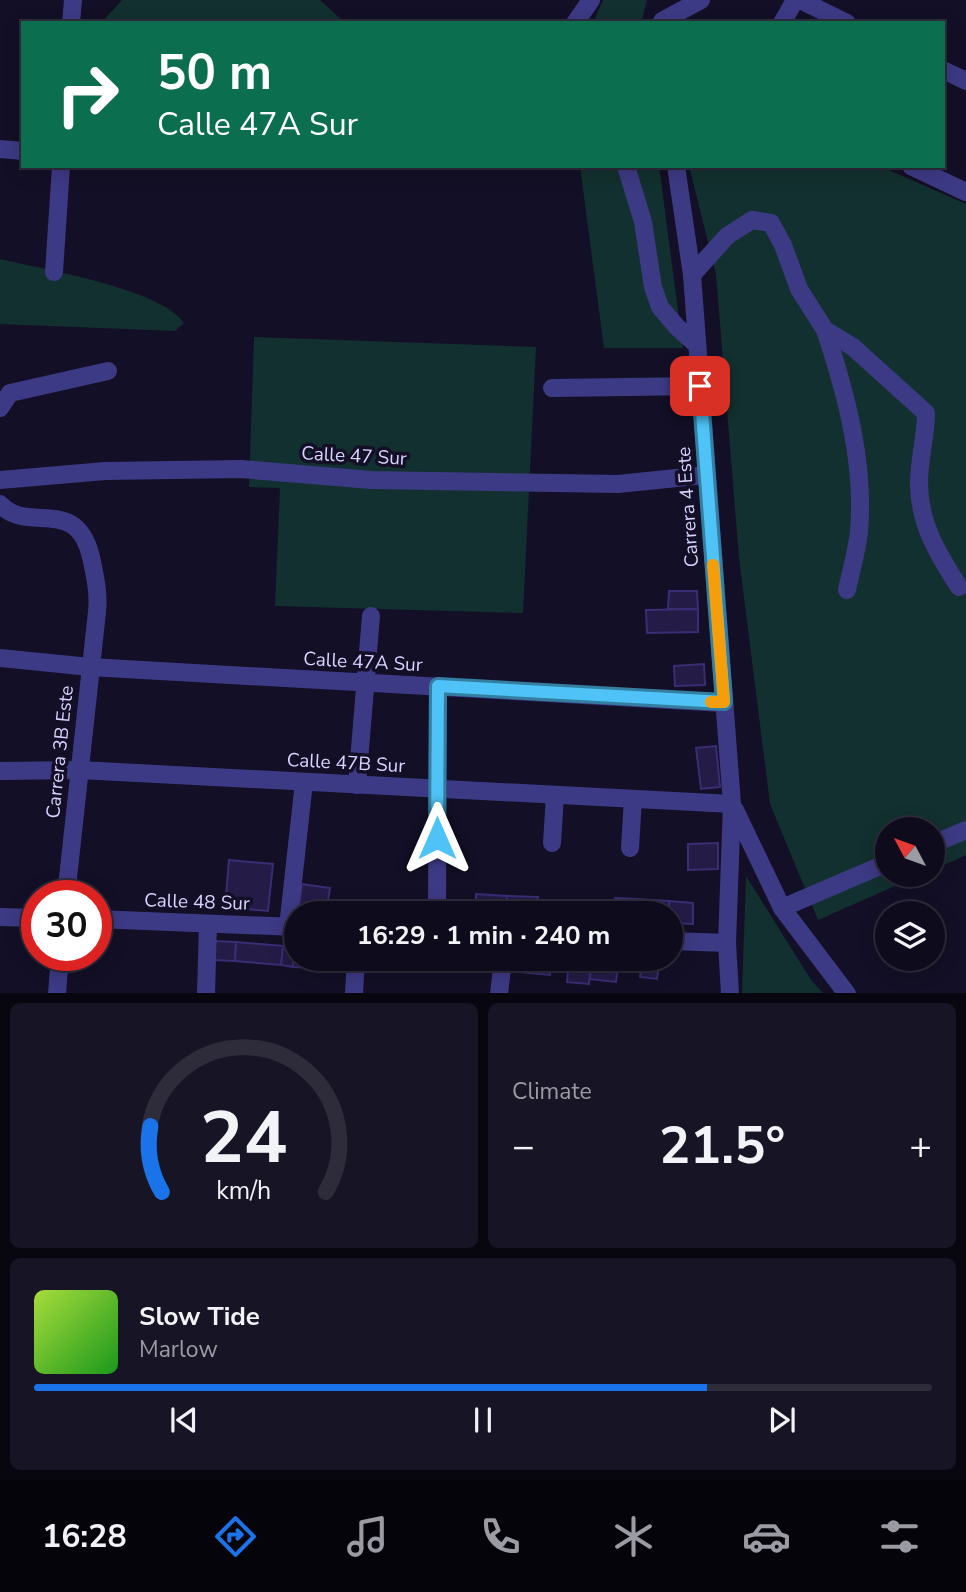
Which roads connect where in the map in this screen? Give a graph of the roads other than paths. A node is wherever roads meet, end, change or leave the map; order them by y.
1 (73, 0) edge
2 (592, 0) edge
3 (667, 0) edge
4 (701, 0) edge
5 (798, 0) edge
6 (71, 21) edge
7 (576, 21) edge
8 (662, 21) edge
9 (664, 21) edge
10 (783, 21) edge
11 (843, 21) edge
12 (945, 71) edge
13 (966, 81) edge
14 (0, 149) edge
15 (21, 150) edge
16 (61, 168) edge
17 (627, 168) edge
18 (676, 168) edge
19 (915, 168) edge
20 (966, 192) edge
21 (54, 272) dead end
22 (692, 275) junction
23 (825, 330) junction
24 (697, 345) junction
25 (108, 371) dead end
26 (700, 386) junction
27 (552, 388) dead end
28 (0, 408) edge
29 (706, 475) junction
30 (0, 480) edge
31 (0, 503) edge
32 (959, 587) dead end
33 (847, 590) dead end
34 (371, 616) dead end
35 (0, 658) edge
36 (90, 667) junction
37 (364, 683) junction
38 (438, 686) junction
39 (724, 702) junction
40 (80, 770) junction
41 (0, 771) edge
42 (304, 782) junction
43 (357, 785) junction
44 (437, 789) junction
45 (555, 795) junction
46 (633, 799) junction
47 (733, 804) junction
48 (966, 830) edge
49 (945, 839) edge
50 (552, 843) dead end
51 (630, 848) dead end
52 (875, 868) edge
53 (68, 880) edge
54 (294, 901) edge
55 (437, 901) edge
56 (782, 908) junction
57 (0, 917) edge
58 (21, 918) edge
59 (112, 920) edge
60 (208, 924) junction
61 (284, 927) edge
62 (683, 941) edge
63 (727, 943) junction
64 (59, 971) edge
65 (355, 971) edge
66 (502, 971) edge
67 (57, 993) edge
68 (206, 993) edge
69 (354, 993) edge
70 (499, 993) edge
71 (730, 993) edge
72 (847, 993) edge

1 - 6 street
2 - 7 street
3 - 8 street
4 - 9 street
5 - 10 street
5 - 11 street
12 - 13 street
14 - 15 street
16 - 21 street
17 - 24 street
18 - 22 street, Carrera 4 Este
19 - 20 street
22 - 23 street
22 - 24 street, Carrera 4 Este
23 - 32 street
23 - 33 street
24 - 26 street, Carrera 4 Este
25 - 28 street
26 - 27 street
26 - 29 street, Carrera 4 Este
29 - 30 street, Calle 47 Sur
29 - 39 street, Carrera 4 Este
31 - 36 street, Carrera 3B Este
34 - 37 street
35 - 36 street, Calle 47A Sur
36 - 37 street, Calle 47A Sur
36 - 40 street, Carrera 3B Este
37 - 38 street, Calle 47A Sur
37 - 43 street
38 - 39 street, Calle 47A Sur
38 - 44 street
39 - 47 street, Carrera 4 Este
40 - 41 street, Calle 47B Sur
40 - 42 street, Calle 47B Sur
40 - 53 street, Carrera 3B Este
42 - 43 street, Calle 47B Sur
42 - 54 street
43 - 44 street, Calle 47B Sur
44 - 45 street, Calle 47B Sur
44 - 55 street
45 - 46 street, Calle 47B Sur
45 - 50 street
46 - 47 street, Calle 47B Sur
46 - 51 street
47 - 56 street, Carrera 4 Este
47 - 63 street, Carrera 4 Este
48 - 49 street
52 - 56 street
56 - 72 street, Carrera 4 Este
57 - 58 street
59 - 60 street, Calle 48 Sur
60 - 61 street, Calle 48 Sur
60 - 68 street
62 - 63 street
63 - 71 street, Carrera 4 Este
64 - 67 street
65 - 69 street
66 - 70 street

